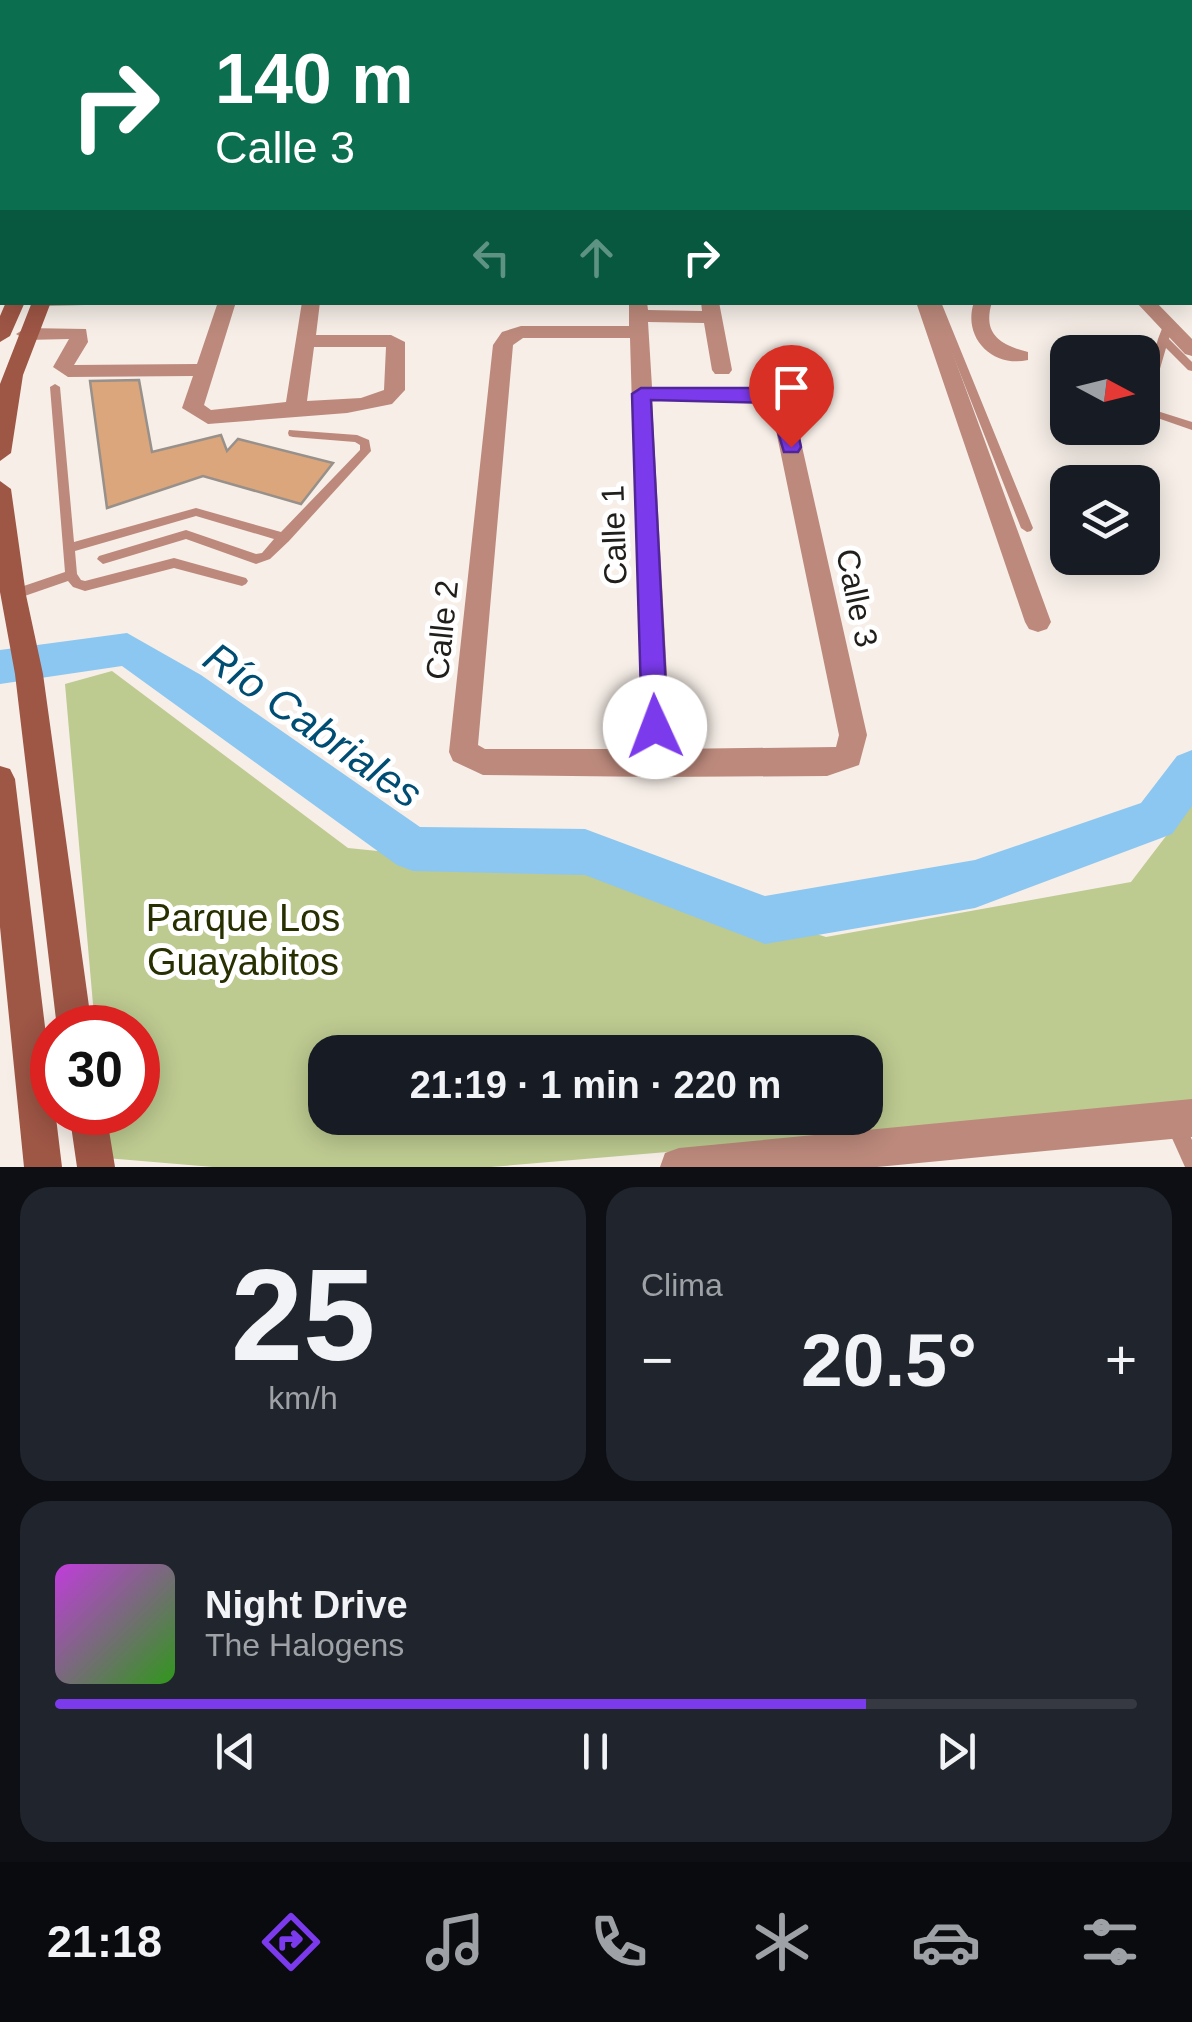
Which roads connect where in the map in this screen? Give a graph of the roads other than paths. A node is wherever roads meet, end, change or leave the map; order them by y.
1 (15, 305) edge
2 (41, 305) edge
3 (227, 305) edge
4 (312, 305) edge
5 (926, 305) edge
6 (937, 305) edge
7 (982, 305) edge
8 (1148, 305) edge
9 (710, 310) edge
10 (639, 317) edge
11 (26, 334) junction
12 (0, 336) edge
13 (1179, 339) edge
14 (309, 342) junction
15 (1022, 356) dead end
16 (1192, 368) edge
17 (205, 370) junction
18 (722, 370) dead end
19 (56, 387) dead end
20 (641, 394) junction
21 (296, 408) junction
22 (1192, 426) edge
23 (293, 433) dead end
24 (0, 453) edge
25 (0, 489) edge
26 (1027, 528) dead end
27 (285, 538) junction
28 (70, 548) junction
29 (103, 559) dead end
30 (71, 575) junction
31 (242, 581) dead end
32 (15, 603) junction
33 (1038, 622) dead end
34 (656, 764) junction
35 (1, 801) edge
36 (72, 1005) edge
37 (1182, 1119) edge
38 (1192, 1160) edge
39 (43, 1167) edge
40 (679, 1167) edge

1 - 12 street
2 - 11 street
3 - 17 street
4 - 14 street
5 - 33 street
6 - 26 lane
7 - 15 street
8 - 13 street
9 - 10 street
9 - 18 street
10 - 20 street, Calle 1
10 - 34 street, Calle 2
11 - 17 street
11 - 24 street
13 - 16 lane
13 - 22 lane
14 - 21 street
14 - 21 street
17 - 21 street
19 - 28 lane
20 - 34 street, Calle 1
20 - 34 street, Calle 3
23 - 27 lane
25 - 32 street
27 - 28 lane
27 - 29 lane
28 - 30 lane
30 - 31 lane
30 - 32 lane
32 - 36 street
35 - 39 street
37 - 38 lane
37 - 40 street

